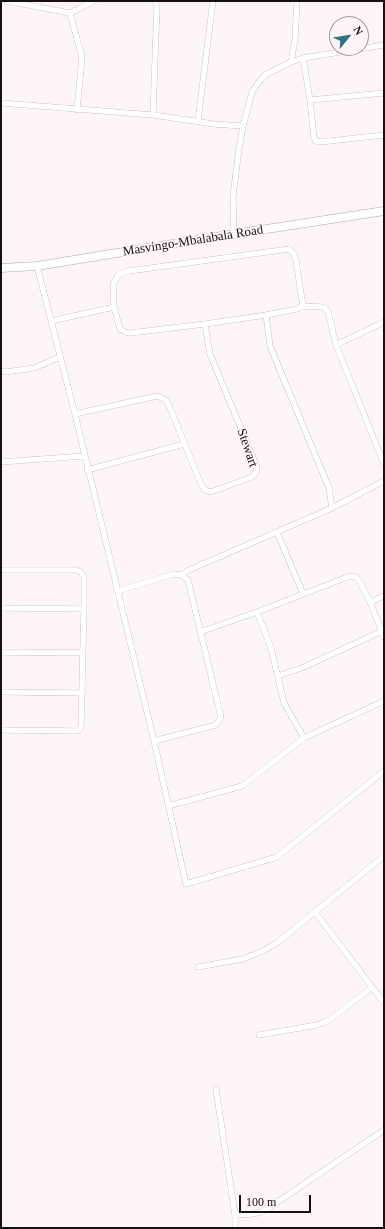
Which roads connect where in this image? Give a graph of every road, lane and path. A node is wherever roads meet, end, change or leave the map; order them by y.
1 (7, 1) edge
2 (94, 1) edge
3 (154, 1) edge
4 (212, 1) edge
5 (297, 1) edge
6 (70, 13) junction
7 (384, 44) edge
8 (303, 58) junction
9 (291, 62) junction
10 (384, 93) edge
11 (310, 100) junction
12 (1, 103) edge
13 (77, 110) junction
14 (153, 115) junction
15 (198, 121) junction
16 (243, 126) junction
17 (384, 135) edge
18 (384, 211) edge
19 (234, 234) junction
20 (37, 266) junction
21 (1, 268) edge
22 (303, 306) junction
23 (114, 307) junction
24 (266, 315) junction
25 (51, 321) junction
26 (384, 322) edge
27 (205, 324) junction
28 (336, 345) junction
29 (60, 357) junction
30 (1, 371) edge
31 (75, 414) junction
32 (184, 444) junction
33 (84, 456) junction
34 (1, 462) edge
35 (384, 464) edge
36 (87, 470) junction
37 (384, 481) edge
38 (332, 508) junction
39 (277, 532) junction
40 (1, 570) edge
41 (181, 575) junction
42 (118, 591) junction
43 (304, 594) junction
44 (384, 596) edge
45 (370, 602) junction
46 (1, 608) edge
47 (84, 609) junction
48 (257, 612) junction
49 (200, 632) junction
50 (383, 634) edge
51 (1, 652) edge
52 (83, 652) junction
53 (278, 676) junction
54 (1, 692) edge
55 (83, 693) junction
56 (384, 701) edge
57 (1, 730) edge
58 (304, 738) junction
59 (154, 741) junction
60 (384, 772) edge
61 (168, 806) junction
62 (384, 856) edge
63 (314, 912) junction
64 (198, 967) dead end
65 (372, 987) junction
66 (384, 1002) edge
67 (259, 1035) dead end
68 (216, 1089) dead end
69 (384, 1130) edge
70 (234, 1215) junction
71 (235, 1228) edge

1 - 6 street
2 - 6 street
3 - 14 street
4 - 15 street
5 - 9 street
6 - 13 street
7 - 8 street
8 - 9 street
8 - 11 street
9 - 16 street
10 - 11 street
11 - 17 street
12 - 13 street
13 - 14 street
14 - 15 street
15 - 16 street
16 - 19 street
18 - 19 highway, Masvingo-Mbalabala Road
19 - 20 highway, Masvingo-Mbalabala Road
20 - 21 highway, Masvingo-Mbalabala Road
20 - 25 street
22 - 23 street
22 - 24 street
22 - 28 street
23 - 25 street
23 - 27 street
24 - 27 street
24 - 38 street
25 - 29 street
26 - 28 street
27 - 32 street, Stewart
28 - 35 street
29 - 30 street
29 - 31 street
31 - 32 street
31 - 33 street
32 - 36 street
33 - 34 street
33 - 36 street
36 - 42 street
37 - 38 street
38 - 39 street
39 - 41 street
39 - 43 street
40 - 47 street
41 - 42 street
41 - 49 street
42 - 59 street
43 - 45 street
43 - 48 street
44 - 45 street
45 - 50 street
46 - 47 street
47 - 52 street
48 - 49 street
48 - 53 street
49 - 59 street
50 - 53 street
51 - 52 street
52 - 55 street
53 - 58 street
54 - 55 street
55 - 57 street
56 - 58 street
58 - 61 street
59 - 61 street
60 - 61 street
62 - 63 street
63 - 64 street
63 - 65 street
65 - 66 street
65 - 67 street
68 - 70 street
69 - 70 street
70 - 71 street

